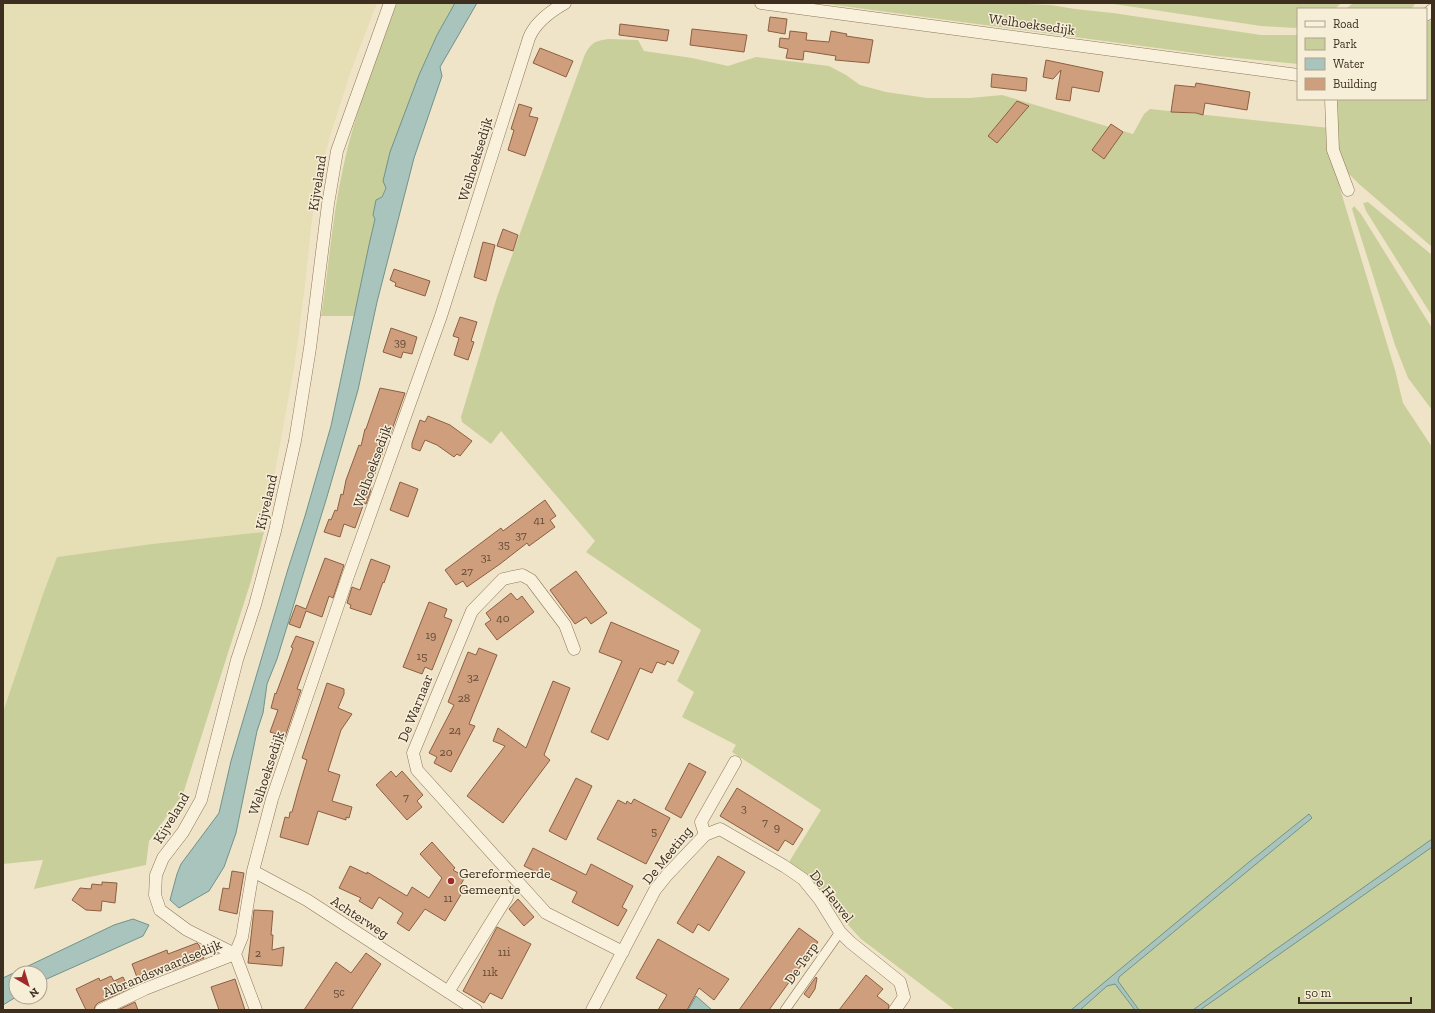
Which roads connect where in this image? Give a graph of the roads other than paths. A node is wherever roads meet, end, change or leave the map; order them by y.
1 (390, 3) edge
2 (565, 3) edge
3 (761, 3) edge
4 (1297, 76) edge
5 (1331, 100) edge
6 (1348, 190) dead end
7 (574, 649) dead end
8 (735, 762) dead end
9 (705, 835) junction
10 (254, 871) junction
11 (507, 897) dead end
12 (840, 932) junction
13 (623, 952) junction
14 (235, 954) junction
15 (448, 992) junction
16 (101, 1010) edge
17 (256, 1010) edge
18 (476, 1010) edge
19 (592, 1010) edge
20 (785, 1010) edge
21 (895, 1010) edge

1 - 14 street, Kijveland
2 - 10 street, Welhoeksedijk
3 - 4 street, Welhoeksedijk
5 - 6 street
7 - 13 street, De Warnaar
8 - 9 street, De Meeting
9 - 12 street, De Heuvel
9 - 13 street, De Meeting
10 - 14 street, Welhoeksedijk
10 - 15 street, Achterweg
11 - 15 street
12 - 20 street, De Terp
12 - 21 street, De Heuvel
13 - 19 street, De Meeting
14 - 16 street, Albrandswaardsedijk
14 - 17 street
15 - 18 street, Achterweg

